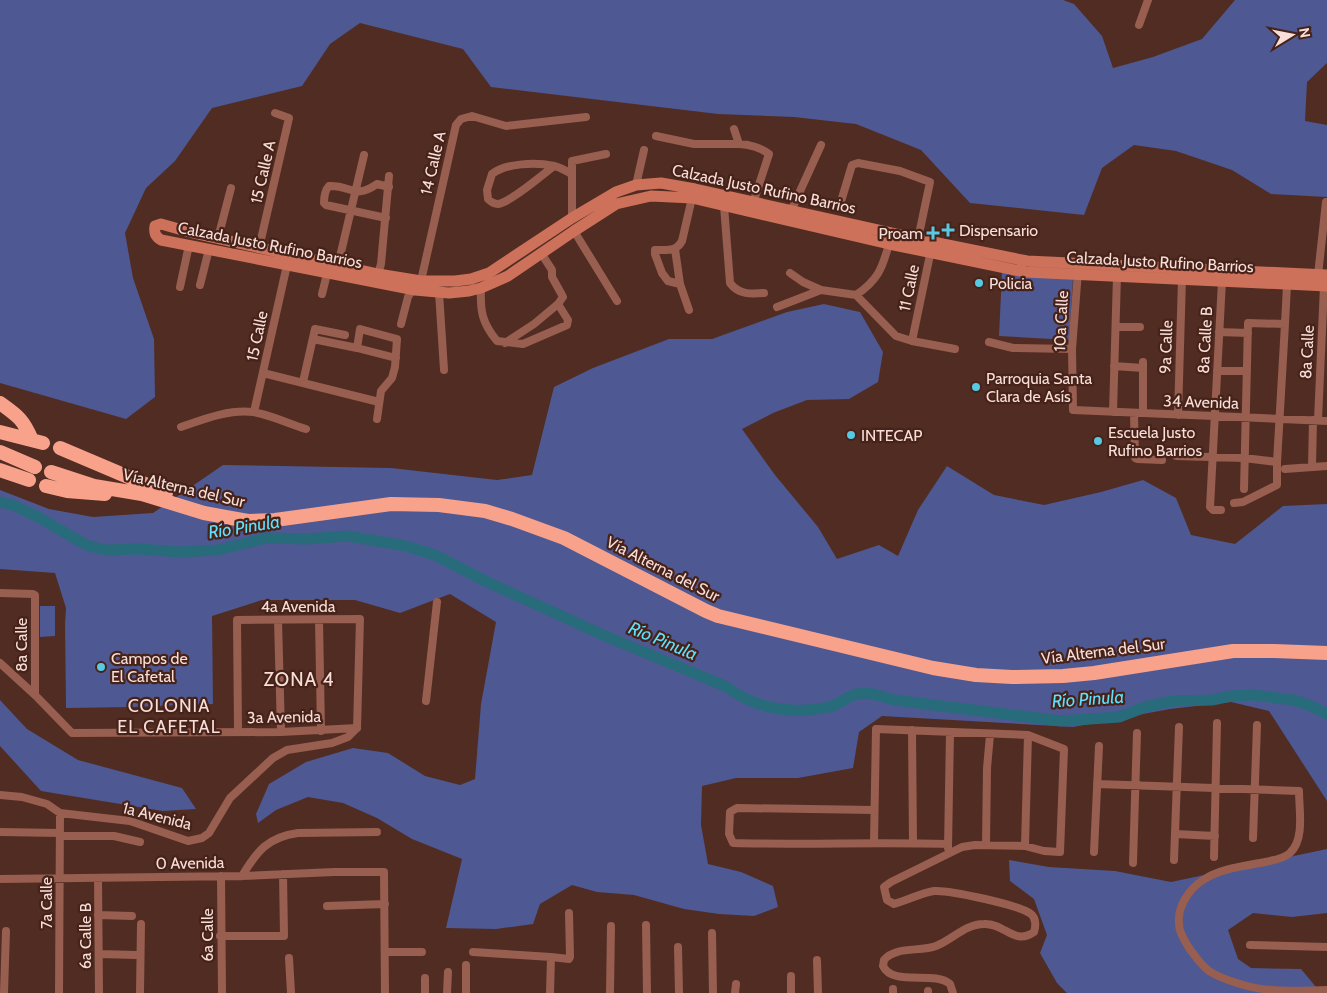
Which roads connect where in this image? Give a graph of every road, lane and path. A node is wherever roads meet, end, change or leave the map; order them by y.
1 (1148, 0) edge
2 (1140, 25) dead end
3 (275, 113) dead end
4 (586, 117) dead end
5 (734, 129) dead end
6 (656, 136) dead end
7 (739, 144) junction
8 (821, 145) dead end
9 (644, 150) dead end
10 (606, 154) dead end
11 (364, 155) dead end
12 (554, 166) junction
13 (572, 174) junction
14 (389, 176) dead end
15 (636, 185) junction
16 (389, 186) junction
17 (230, 188) dead end
18 (356, 192) junction
19 (706, 196) junction
20 (692, 198) junction
21 (1326, 202) edge
22 (753, 203) junction
23 (724, 206) junction
24 (839, 208) dead end
25 (352, 211) junction
26 (792, 211) junction
27 (386, 218) junction
28 (572, 218) junction
29 (1326, 219) edge
30 (574, 230) junction
31 (218, 238) junction
32 (918, 239) junction
33 (232, 242) junction
34 (889, 244) junction
35 (189, 245) junction
36 (931, 247) junction
37 (259, 248) junction
38 (209, 249) junction
39 (675, 249) junction
40 (541, 253) junction
41 (230, 254) junction
42 (512, 256) junction
43 (287, 265) junction
44 (338, 265) junction
45 (519, 268) junction
46 (1078, 269) junction
47 (790, 272) dead end
48 (327, 274) junction
49 (357, 274) junction
50 (378, 274) junction
51 (1117, 276) junction
52 (1182, 279) junction
53 (1324, 280) edge
54 (421, 281) junction
55 (1222, 281) junction
56 (200, 284) dead end
57 (680, 284) junction
58 (1287, 285) junction
59 (180, 287) dead end
60 (481, 288) junction
61 (412, 290) junction
62 (821, 290) junction
63 (439, 292) junction
64 (764, 293) dead end
65 (322, 294) dead end
66 (856, 295) junction
67 (617, 301) dead end
68 (558, 304) junction
69 (777, 307) dead end
70 (690, 310) dead end
71 (401, 324) dead end
72 (1285, 324) junction
73 (1116, 326) junction
74 (1140, 327) dead end
75 (1219, 332) junction
76 (1325, 332) edge
77 (1248, 333) junction
78 (345, 335) dead end
79 (313, 339) junction
80 (912, 341) junction
81 (989, 342) dead end
82 (505, 343) junction
83 (357, 348) junction
84 (955, 349) dead end
85 (1072, 350) junction
86 (396, 358) junction
87 (1114, 366) junction
88 (444, 370) dead end
89 (1217, 370) junction
90 (1247, 371) junction
91 (263, 373) junction
92 (1323, 376) edge
93 (303, 382) junction
94 (379, 402) junction
95 (0, 403) edge
96 (1073, 410) joint
97 (254, 412) junction
98 (1113, 412) junction
99 (1134, 413) junction
100 (1143, 413) junction
101 (1178, 415) junction
102 (1214, 416) junction
103 (1246, 417) junction
104 (377, 419) dead end
105 (1278, 419) junction
106 (1316, 420) junction
107 (1327, 421) edge
108 (181, 427) dead end
109 (306, 429) dead end
110 (0, 432) edge
111 (60, 448) dead end
112 (0, 452) edge
113 (1176, 456) dead end
114 (1212, 458) junction
115 (1244, 458) junction
116 (1162, 460) dead end
117 (1277, 462) junction
118 (1327, 466) edge
119 (34, 467) dead end
120 (1312, 467) junction
121 (1285, 469) dead end
122 (0, 470) edge
123 (49, 479) dead end
124 (30, 480) dead end
125 (1244, 489) dead end
126 (1234, 503) dead end
127 (1221, 510) dead end
128 (551, 528) junction
129 (566, 535) junction
130 (0, 593) edge
131 (437, 602) dead end
132 (278, 620) junction
133 (319, 620) junction
134 (1327, 646) edge
135 (1327, 653) edge
136 (0, 663) edge
137 (35, 695) junction
138 (426, 701) dead end
139 (1217, 723) dead end
140 (1257, 725) dead end
141 (1179, 727) dead end
142 (357, 728) junction
143 (912, 730) junction
144 (238, 731) junction
145 (321, 731) junction
146 (282, 732) junction
147 (950, 732) junction
148 (1137, 733) dead end
149 (990, 735) junction
150 (1028, 736) junction
151 (1099, 746) dead end
152 (1097, 784) junction
153 (1135, 785) junction
154 (1177, 787) junction
155 (1216, 788) junction
156 (1255, 789) junction
157 (0, 795) edge
158 (874, 810) junction
159 (60, 813) junction
160 (0, 832) edge
161 (377, 832) dead end
162 (60, 834) junction
163 (1176, 834) junction
164 (1215, 836) junction
165 (1253, 838) dead end
166 (140, 842) dead end
167 (874, 842) junction
168 (913, 843) junction
169 (947, 844) junction
170 (986, 844) junction
171 (1025, 846) junction
172 (1094, 852) dead end
173 (948, 855) junction
174 (1214, 857) dead end
175 (1174, 860) dead end
176 (1132, 863) dead end
177 (283, 874) junction
178 (221, 876) junction
179 (242, 876) junction
180 (98, 878) junction
181 (0, 879) edge
182 (60, 879) junction
183 (385, 904) junction
184 (327, 906) dead end
185 (569, 912) dead end
186 (98, 915) junction
187 (132, 916) dead end
188 (141, 924) dead end
189 (646, 925) dead end
190 (611, 926) dead end
191 (6, 931) dead end
192 (712, 934) dead end
193 (220, 936) junction
194 (1250, 945) dead end
195 (678, 946) dead end
196 (1327, 947) edge
197 (385, 952) junction
198 (422, 952) dead end
199 (472, 952) dead end
200 (99, 954) junction
201 (136, 955) dead end
202 (551, 957) junction
203 (289, 958) dead end
204 (817, 960) dead end
205 (466, 966) dead end
206 (448, 972) dead end
207 (791, 976) dead end
208 (425, 978) dead end
209 (1327, 990) edge
210 (4, 993) edge
211 (59, 993) edge
212 (99, 993) edge
213 (140, 993) edge
214 (222, 993) edge
215 (291, 993) edge
216 (385, 993) edge
217 (425, 993) edge
218 (447, 993) edge
219 (466, 993) edge
220 (550, 993) edge
221 (610, 993) edge
222 (647, 993) edge
223 (679, 993) edge
224 (713, 993) edge
225 (791, 993) edge
226 (818, 993) edge
227 (953, 993) edge

1 - 2 street
3 - 37 street, 15 Calle A
4 - 54 street, 14 Calle A
5 - 7 street
6 - 7 street
7 - 22 street
8 - 26 street
9 - 15 street
10 - 13 street
11 - 18 street
12 - 12 street
12 - 13 street
13 - 28 street
14 - 16 street
15 - 19 street, Calzada Justo Rufino Barrios
15 - 28 street, Calzada Justo Rufino Barrios
16 - 18 street
16 - 27 street
17 - 31 street
18 - 25 street
18 - 25 street
19 - 20 street, Calzada Justo Rufino Barrios
19 - 22 street, Calzada Justo Rufino Barrios
19 - 23 street, Calzada Justo Rufino Barrios
20 - 30 street, Calzada Justo Rufino Barrios
20 - 39 street
21 - 29 street, 8a Calle
22 - 26 street, Calzada Justo Rufino Barrios
23 - 34 street, Calzada Justo Rufino Barrios
23 - 64 street
24 - 32 street
25 - 27 street
25 - 44 street
26 - 32 street, Calzada Justo Rufino Barrios
27 - 50 street
28 - 42 street, Calzada Justo Rufino Barrios
29 - 53 street, 8a Calle
30 - 40 street, Calzada Justo Rufino Barrios
30 - 67 street
31 - 33 street, Calzada Justo Rufino Barrios
31 - 35 street, Calzada Justo Rufino Barrios
32 - 36 street, Calzada Justo Rufino Barrios
33 - 37 street, Calzada Justo Rufino Barrios
33 - 41 street
34 - 36 street, Calzada Justo Rufino Barrios
34 - 66 street
35 - 38 street, Calzada Justo Rufino Barrios
35 - 59 street
36 - 46 street, Calzada Justo Rufino Barrios
36 - 80 street, 11 Calle
37 - 44 street, Calzada Justo Rufino Barrios
38 - 41 street, Calzada Justo Rufino Barrios
38 - 56 street
39 - 57 street
39 - 57 street
40 - 45 street, Calzada Justo Rufino Barrios
40 - 68 street
41 - 43 street, Calzada Justo Rufino Barrios
42 - 45 street
42 - 54 street, Calzada Justo Rufino Barrios
43 - 48 street, Calzada Justo Rufino Barrios
43 - 91 street, 15 Calle
44 - 49 street, Calzada Justo Rufino Barrios
45 - 60 street, Calzada Justo Rufino Barrios
46 - 51 street, Calzada Justo Rufino Barrios
46 - 53 street, Calzada Justo Rufino Barrios
46 - 85 street, 10a Calle
47 - 62 street
48 - 49 street, Calzada Justo Rufino Barrios
48 - 65 street
49 - 50 street, Calzada Justo Rufino Barrios
49 - 61 street, Calzada Justo Rufino Barrios
50 - 54 street, Calzada Justo Rufino Barrios
51 - 52 street, Calzada Justo Rufino Barrios
51 - 73 street
52 - 55 street, Calzada Justo Rufino Barrios
52 - 101 street, 9a Calle
53 - 58 street, Calzada Justo Rufino Barrios
53 - 76 street, 8a Calle
55 - 58 street, Calzada Justo Rufino Barrios
55 - 75 street, 8a Calle B
57 - 70 street
58 - 72 street
60 - 63 street, Calzada Justo Rufino Barrios
60 - 82 street
61 - 63 street, Calzada Justo Rufino Barrios
61 - 71 street
62 - 66 street
62 - 69 street
63 - 88 street
66 - 80 street
68 - 82 street
68 - 82 street
72 - 77 street
72 - 105 street
73 - 74 street
73 - 87 street
75 - 77 street
75 - 89 street, 8a Calle B
76 - 92 street, 8a Calle
77 - 90 street
78 - 79 street
79 - 83 street
79 - 93 street
80 - 84 street
81 - 85 street
83 - 86 street
83 - 86 street
85 - 96 street, 10a Calle
86 - 94 street
87 - 98 street
87 - 100 street
89 - 90 street
89 - 102 street, 8a Calle B
90 - 103 street
91 - 93 street
91 - 97 street, 15 Calle
92 - 106 street, 8a Calle
93 - 94 street
94 - 104 street
95 - 110 highway
96 - 98 street, 34 Avenida
97 - 108 street
97 - 109 street
98 - 99 street, 34 Avenida
99 - 100 street, 34 Avenida
99 - 116 street
100 - 101 street, 34 Avenida
101 - 102 street, 34 Avenida
102 - 103 street, 34 Avenida
102 - 114 street, 8a Calle B
103 - 105 street, 34 Avenida
103 - 115 street
105 - 106 street, 34 Avenida
105 - 117 street
106 - 107 street, 34 Avenida
106 - 120 street, 8a Calle
111 - 128 highway, Vía Alterna del Sur
112 - 119 highway
113 - 114 street
114 - 115 street
114 - 127 street, 8a Calle B
115 - 117 street
115 - 125 street
117 - 126 street
118 - 120 street
120 - 121 street
122 - 124 highway
123 - 128 highway, Vía Alterna del Sur
128 - 129 highway, Vía Alterna del Sur
129 - 134 highway, Vía Alterna del Sur
129 - 135 highway, Vía Alterna del Sur
130 - 137 street, 8a Calle
131 - 138 street
132 - 133 street, 4a Avenida
132 - 144 street, 4a Avenida
132 - 146 street
133 - 142 street, 4a Avenida
133 - 145 street
136 - 137 street, 3a Avenida
137 - 144 street, 3a Avenida
139 - 155 street
140 - 156 street
141 - 154 street
142 - 145 street, 3a Avenida
142 - 159 street, 1a Avenida
143 - 147 street
143 - 158 street
143 - 168 street
144 - 146 street, 3a Avenida
145 - 146 street, 3a Avenida
147 - 149 street
147 - 169 street
148 - 153 street
149 - 150 street
149 - 170 street
150 - 171 street
150 - 171 street
151 - 152 street
152 - 153 street
152 - 172 street
153 - 154 street
153 - 176 street
154 - 155 street
154 - 163 street
155 - 156 street
155 - 164 street
156 - 165 street
156 - 209 street
157 - 159 street, 1a Avenida
158 - 167 street
158 - 167 street
159 - 162 street, 7a Calle
160 - 162 street
161 - 179 street
162 - 166 street
162 - 182 street, 7a Calle
163 - 164 street
163 - 175 street
164 - 174 street
167 - 168 street
168 - 169 street
169 - 173 street
170 - 171 street
170 - 173 street
173 - 227 street
177 - 179 street, 0 Avenida
177 - 183 street, 0 Avenida
177 - 193 street
178 - 179 street, 0 Avenida
178 - 180 street, 0 Avenida
178 - 193 street, 6a Calle
180 - 182 street, 0 Avenida
180 - 186 street, 6a Calle B
181 - 182 street, 0 Avenida
182 - 211 street, 7a Calle
183 - 184 street
183 - 197 street
185 - 202 street
186 - 187 street
186 - 200 street, 6a Calle B
188 - 213 street
189 - 222 street
190 - 221 street
191 - 210 street
192 - 224 street
193 - 214 street, 6a Calle
194 - 196 street
195 - 223 street
197 - 198 street
197 - 216 street
199 - 202 street
200 - 201 street
200 - 212 street, 6a Calle B
202 - 220 street
203 - 215 street
204 - 226 street
205 - 219 street
206 - 218 street
207 - 225 street
208 - 217 street

